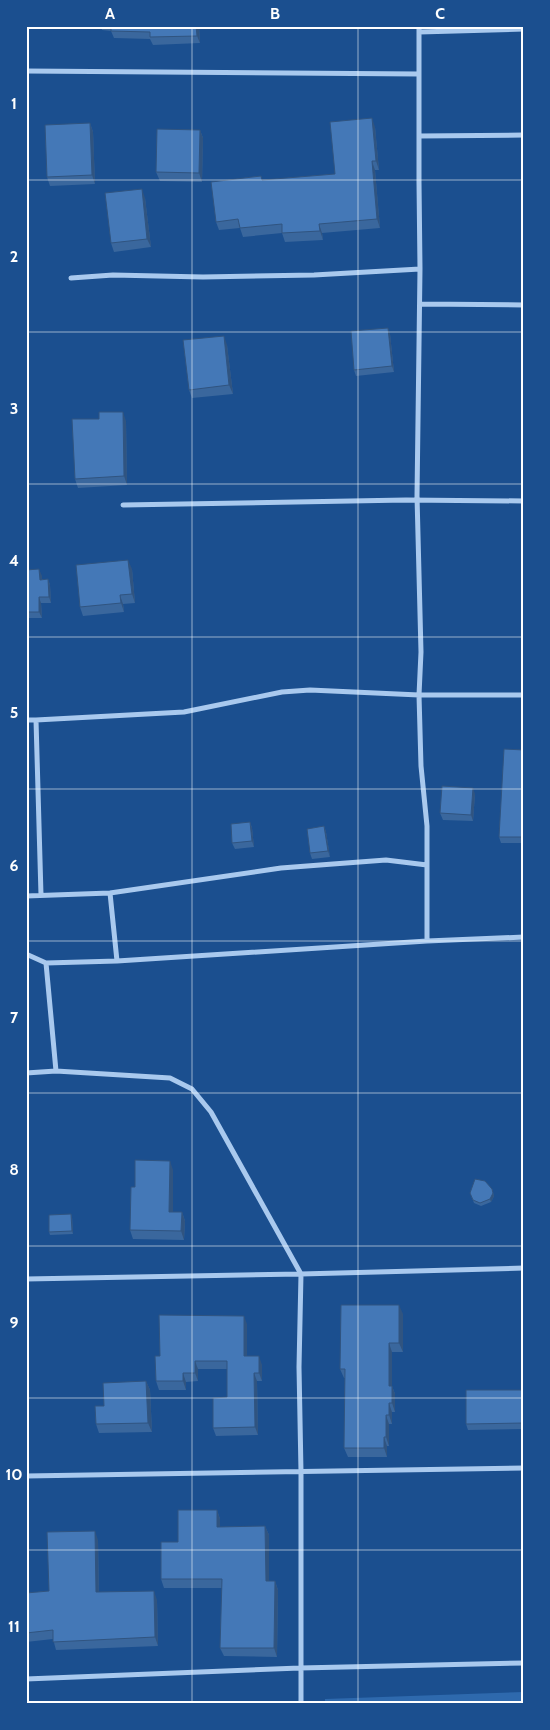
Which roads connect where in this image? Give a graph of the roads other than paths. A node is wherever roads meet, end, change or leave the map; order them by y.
1 (419, 29) edge
2 (524, 29) edge
3 (26, 71) edge
4 (419, 74) junction
5 (419, 136) junction
6 (524, 136) edge
7 (420, 269) junction
8 (71, 278) dead end
9 (420, 304) junction
10 (524, 305) edge
11 (418, 501) junction
12 (524, 501) edge
13 (123, 505) dead end
14 (524, 695) edge
15 (419, 696) junction
16 (26, 720) edge
17 (36, 720) junction
18 (428, 864) junction
19 (110, 893) junction
20 (41, 895) junction
21 (26, 896) edge
22 (524, 937) edge
23 (427, 941) junction
24 (26, 954) edge
25 (118, 961) junction
26 (46, 963) junction
27 (56, 1071) junction
28 (26, 1073) edge
29 (524, 1268) edge
30 (301, 1274) junction
31 (26, 1279) edge
32 (524, 1468) edge
33 (301, 1472) junction
34 (26, 1476) edge
35 (524, 1663) edge
36 (300, 1668) junction
37 (26, 1679) edge
38 (301, 1704) edge

1 - 2 street
1 - 4 street
3 - 4 street
4 - 5 street
5 - 6 street
5 - 7 street
7 - 8 street
7 - 9 street
9 - 10 street
9 - 11 street
11 - 12 street
11 - 13 street
11 - 15 street
14 - 15 street
15 - 17 street
15 - 18 street
16 - 17 street
17 - 20 street
18 - 19 street
18 - 23 street
19 - 20 street
19 - 25 street
20 - 21 street
22 - 23 street
23 - 25 street
24 - 26 street
25 - 26 street
26 - 27 street
27 - 28 street
27 - 30 street
29 - 30 street
30 - 31 street
30 - 33 street
32 - 33 street
33 - 34 street
33 - 36 street
35 - 36 street
36 - 37 street
36 - 38 street

